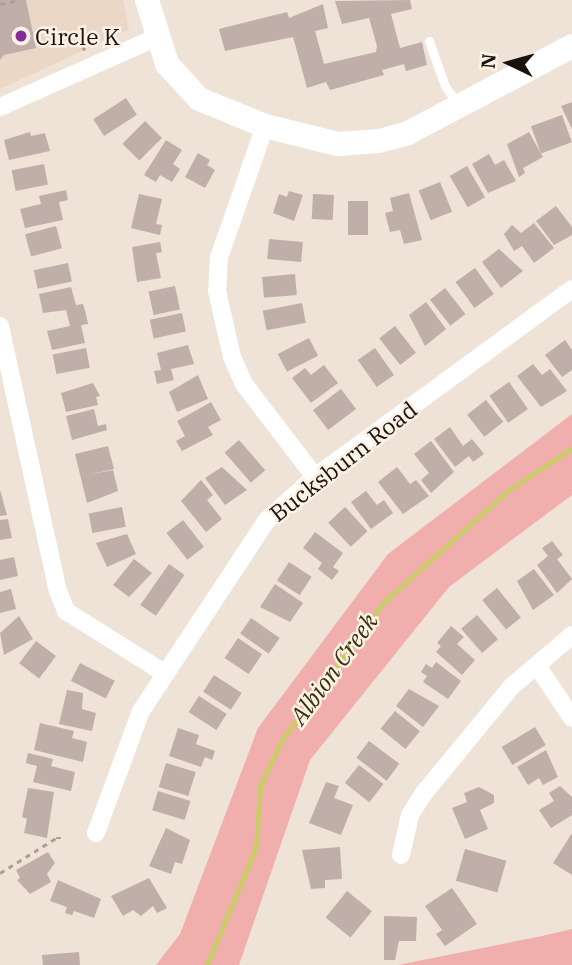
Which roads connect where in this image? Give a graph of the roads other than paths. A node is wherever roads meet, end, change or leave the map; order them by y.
1 (150, 1) edge
2 (155, 38) junction
3 (429, 41) dead end
4 (572, 46) edge
5 (0, 107) edge
6 (460, 108) junction
7 (265, 126) junction
8 (572, 289) edge
9 (0, 326) edge
10 (315, 477) junction
11 (572, 635) edge
12 (538, 667) junction
13 (163, 672) junction
14 (572, 718) edge
15 (96, 833) dead end
16 (401, 855) dead end

1 - 2 street
2 - 5 street
2 - 7 street
3 - 6 lane
4 - 6 street
6 - 7 street
7 - 10 street
8 - 10 street, Bucksburn Road
9 - 13 street
10 - 13 street, Bucksburn Road
11 - 12 street
12 - 14 street
12 - 16 street
13 - 15 street, Bucksburn Road

